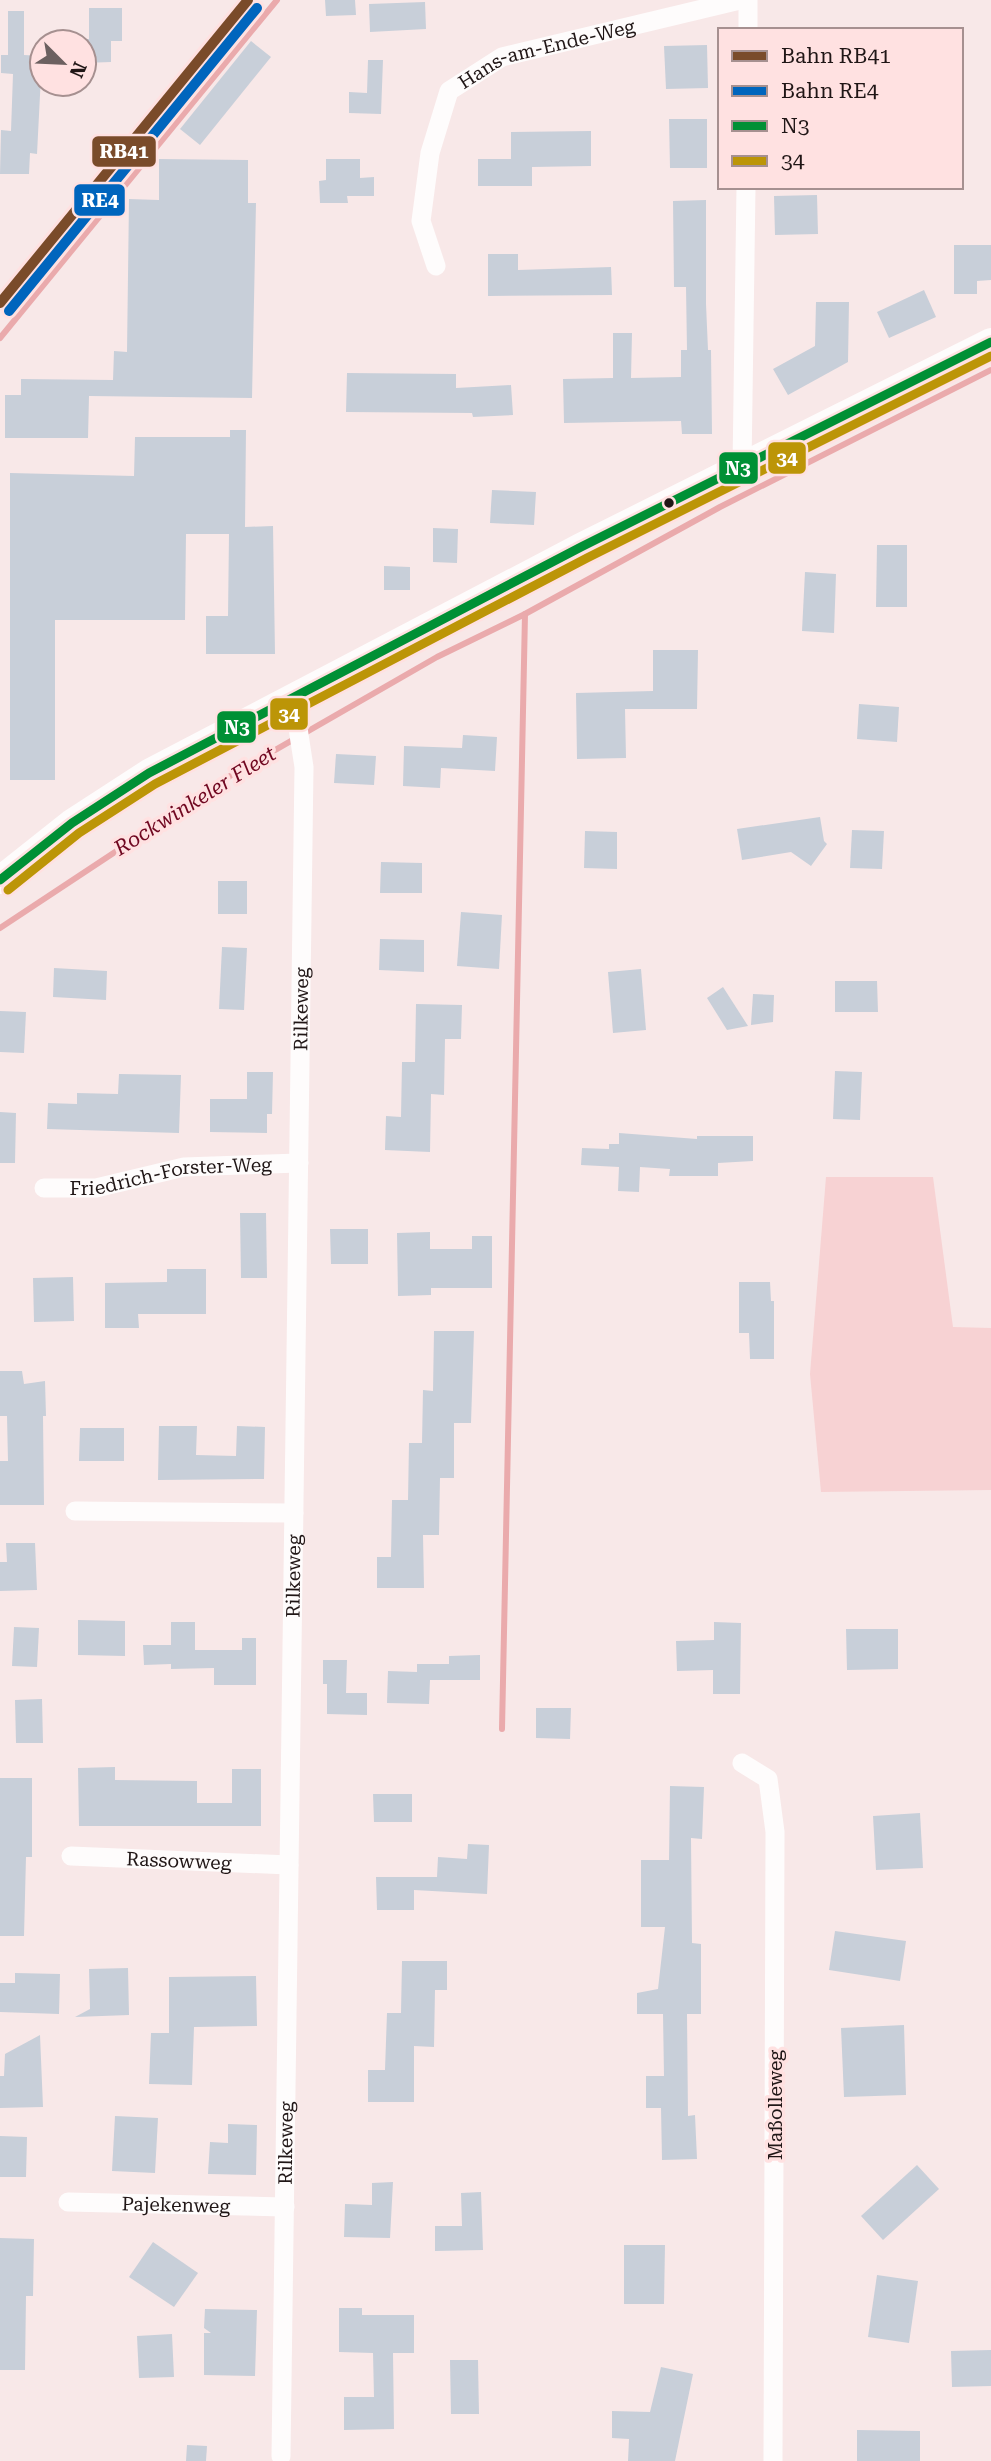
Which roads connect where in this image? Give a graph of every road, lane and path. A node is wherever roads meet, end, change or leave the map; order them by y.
1 (740, 0) edge
2 (748, 0) edge
3 (748, 28) edge
4 (746, 189) edge
5 (436, 266) dead end
6 (991, 342) edge
7 (742, 468) junction
8 (295, 708) junction
9 (0, 880) edge
10 (299, 1163) junction
11 (44, 1188) dead end
12 (75, 1511) dead end
13 (294, 1513) junction
14 (742, 1763) dead end
15 (71, 1856) dead end
16 (289, 1865) junction
17 (68, 2202) dead end
18 (285, 2207) junction
19 (281, 2456) dead end
20 (773, 2461) edge

1 - 5 street, Hans-am-Ende-Weg
2 - 3 street
4 - 7 street
6 - 7 main road
7 - 8 main road
8 - 9 main road
8 - 10 street, Rilkeweg
10 - 11 street, Friedrich-Forster-Weg
10 - 13 street, Rilkeweg
12 - 13 street
13 - 16 street, Rilkeweg
14 - 20 street, Maßolleweg
15 - 16 street, Rassowweg
16 - 18 street, Rilkeweg
17 - 18 street, Pajekenweg
18 - 19 street, Rilkeweg

